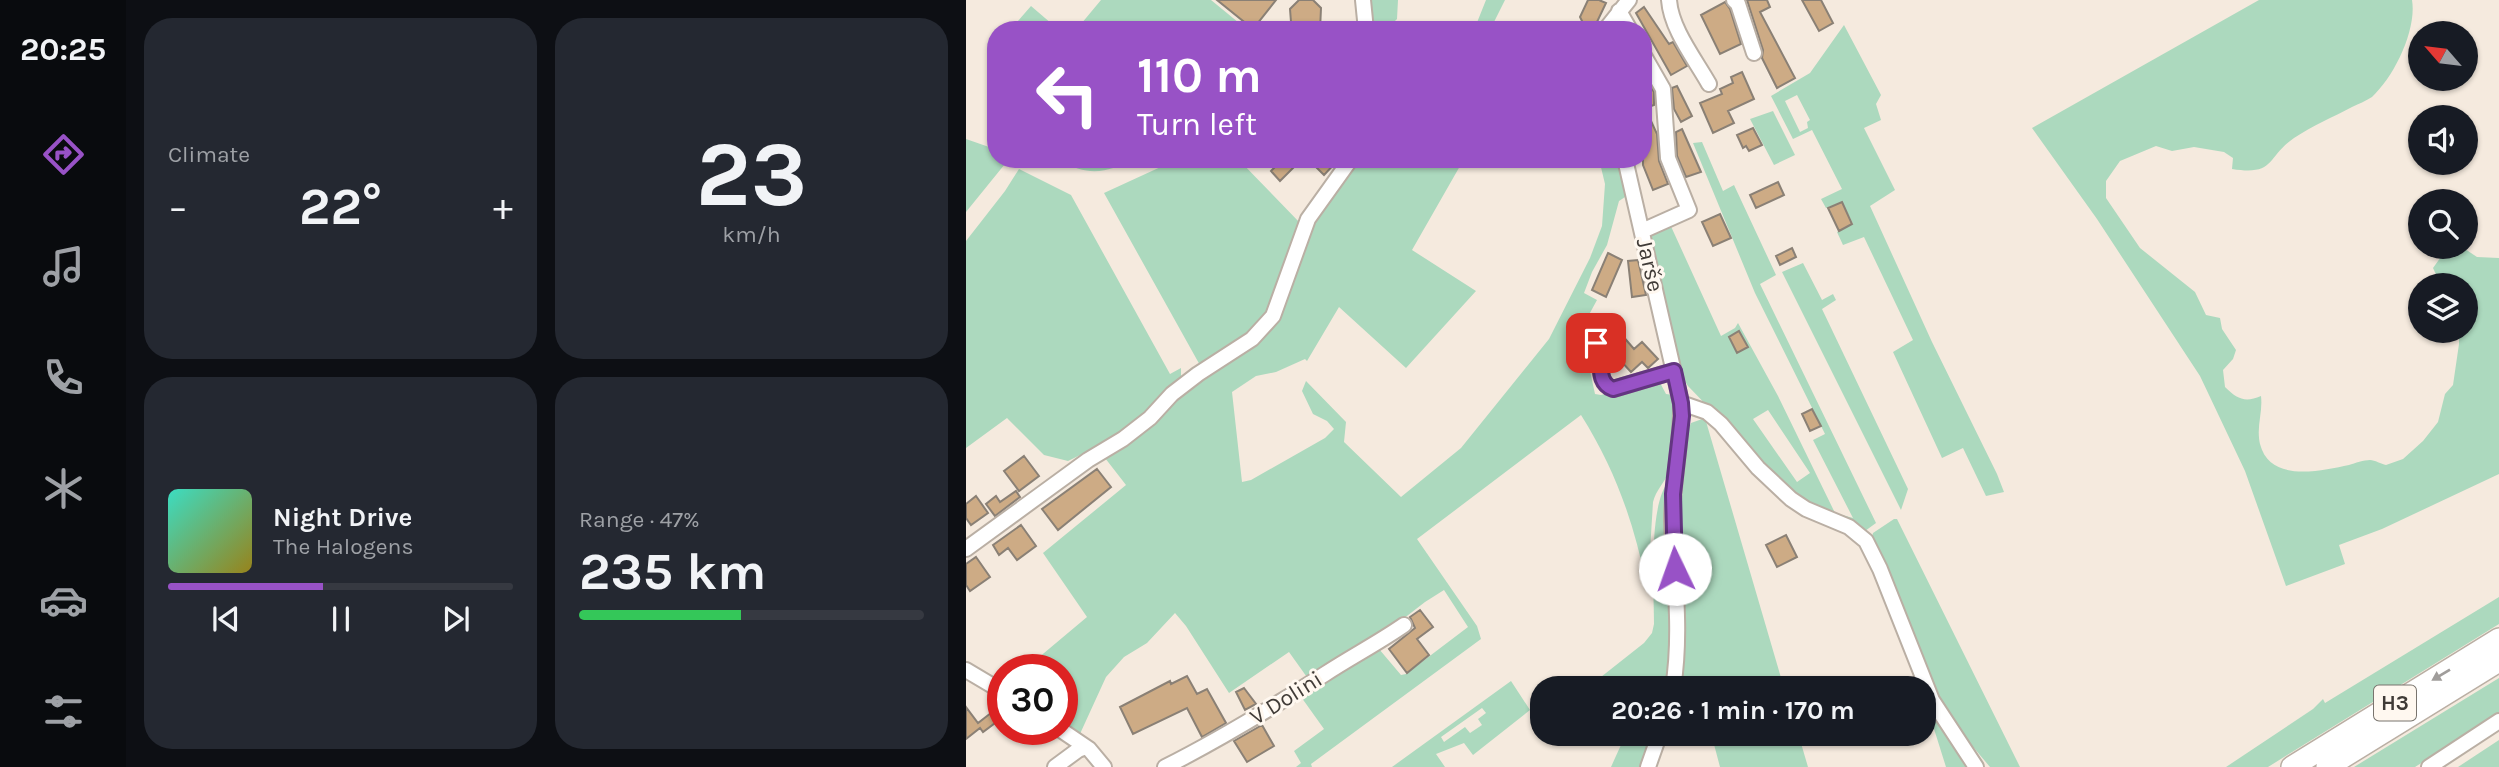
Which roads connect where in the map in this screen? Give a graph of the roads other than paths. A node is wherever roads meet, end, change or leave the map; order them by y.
1 (1363, 0) edge
2 (1669, 0) edge
3 (1734, 0) edge
4 (1624, 5) edge
5 (1365, 21) edge
6 (1612, 21) edge
7 (1754, 53) dead end
8 (1652, 70) edge
9 (1709, 84) dead end
10 (1344, 168) edge
11 (1627, 168) edge
12 (1642, 231) junction
13 (1596, 343) dead end
14 (1674, 371) junction
15 (1681, 403) junction
16 (966, 549) edge
17 (1404, 625) dead end
18 (2499, 639) edge
19 (2499, 661) edge
20 (966, 670) edge
21 (1674, 676) edge
22 (987, 682) edge
23 (2499, 720) edge
24 (1078, 742) edge
25 (1655, 746) edge
26 (1086, 747) junction
27 (1055, 767) edge
28 (1104, 767) edge
29 (1165, 767) edge
30 (1648, 767) edge
31 (1976, 767) edge
32 (2292, 767) edge
33 (2328, 767) edge
34 (2429, 767) edge

1 - 5 street
2 - 9 street
3 - 7 street
4 - 6 street
8 - 12 street
10 - 16 street
11 - 12 street, Jarše
12 - 14 street, Jarše
13 - 14 street
14 - 15 street, Jarše
15 - 21 street, Jarše
15 - 31 street
17 - 29 street, V Dolini
18 -> 32 highway, H3
19 - 33 highway, H3
20 - 22 street
23 - 34 street
24 - 26 street
25 - 30 street
26 - 27 street
26 - 28 street

